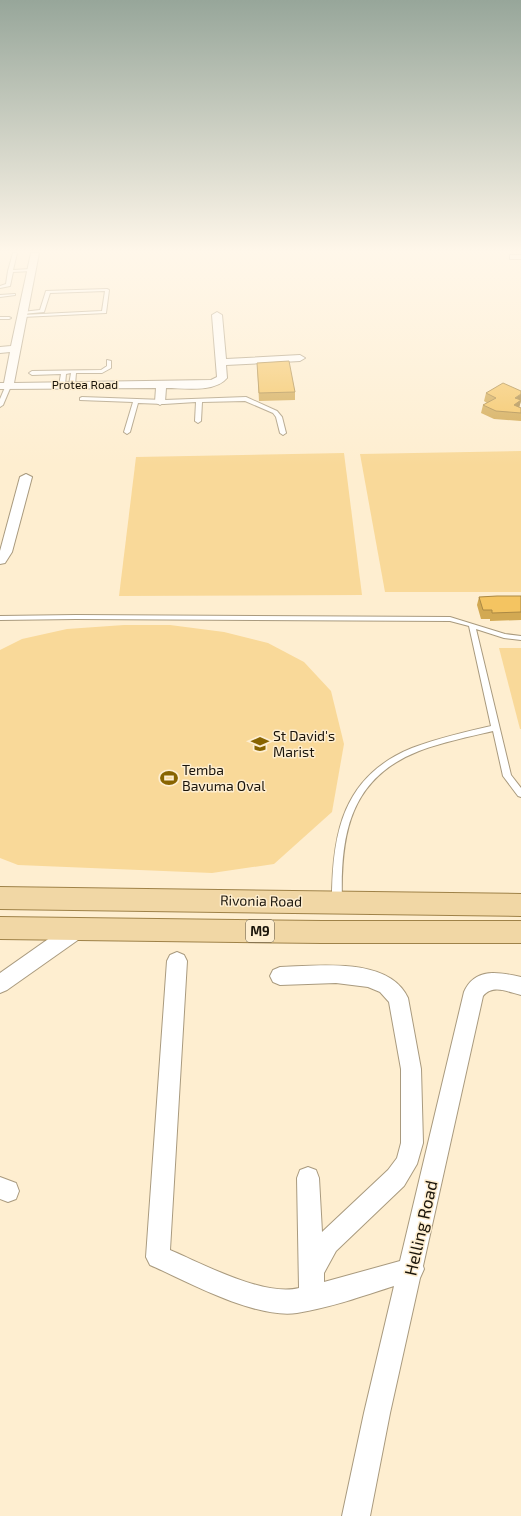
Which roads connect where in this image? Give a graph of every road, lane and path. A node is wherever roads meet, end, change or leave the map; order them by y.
1 (20, 324) edge
2 (218, 324) edge
3 (16, 349) junction
4 (0, 350) edge
5 (300, 358) dead end
6 (109, 361) dead end
7 (222, 362) junction
8 (64, 372) junction
9 (74, 372) junction
10 (32, 373) dead end
11 (67, 385) junction
12 (166, 385) junction
13 (4, 386) edge
14 (82, 399) dead end
15 (167, 400) junction
16 (199, 401) junction
17 (136, 402) junction
18 (0, 405) edge
19 (198, 421) dead end
20 (126, 432) dead end
21 (283, 433) dead end
22 (26, 478) dead end
23 (0, 560) edge
24 (0, 618) edge
25 (472, 625) junction
26 (521, 638) edge
27 (494, 728) junction
28 (521, 794) edge
29 (0, 898) edge
30 (337, 902) junction
31 (521, 905) edge
32 (0, 910) edge
33 (0, 928) edge
34 (78, 929) junction
35 (521, 932) edge
36 (177, 961) dead end
37 (280, 976) dead end
38 (0, 984) edge
39 (521, 986) edge
40 (308, 1178) dead end
41 (412, 1269) junction
42 (312, 1270) junction
43 (311, 1298) junction
44 (356, 1516) edge

1 - 3 street
2 - 7 street
3 - 4 street
3 - 13 street
5 - 7 street
6 - 9 lane
7 - 12 street, Protea Road
8 - 9 lane
8 - 10 lane
8 - 11 lane
9 - 11 lane
11 - 12 street, Protea Road
11 - 13 street, Protea Road
12 - 15 street
13 - 18 lane
14 - 17 lane
15 - 16 lane
15 - 17 lane
16 - 19 lane
16 - 21 lane
17 - 20 lane
22 - 23 street
24 - 25 lane
25 - 26 lane
25 - 27 lane
27 - 28 lane
27 - 30 lane
29 - 30 main road, Rivonia Road / M9
30 - 31 main road, Rivonia Road / M9
32 - 34 main road
33 - 34 main road, M9
34 - 35 main road, M9
34 - 38 street
36 - 43 street
37 - 42 street
39 - 41 street, Helling Road
40 - 42 street
41 - 43 street
41 - 44 street, Helling Road
42 - 43 street

